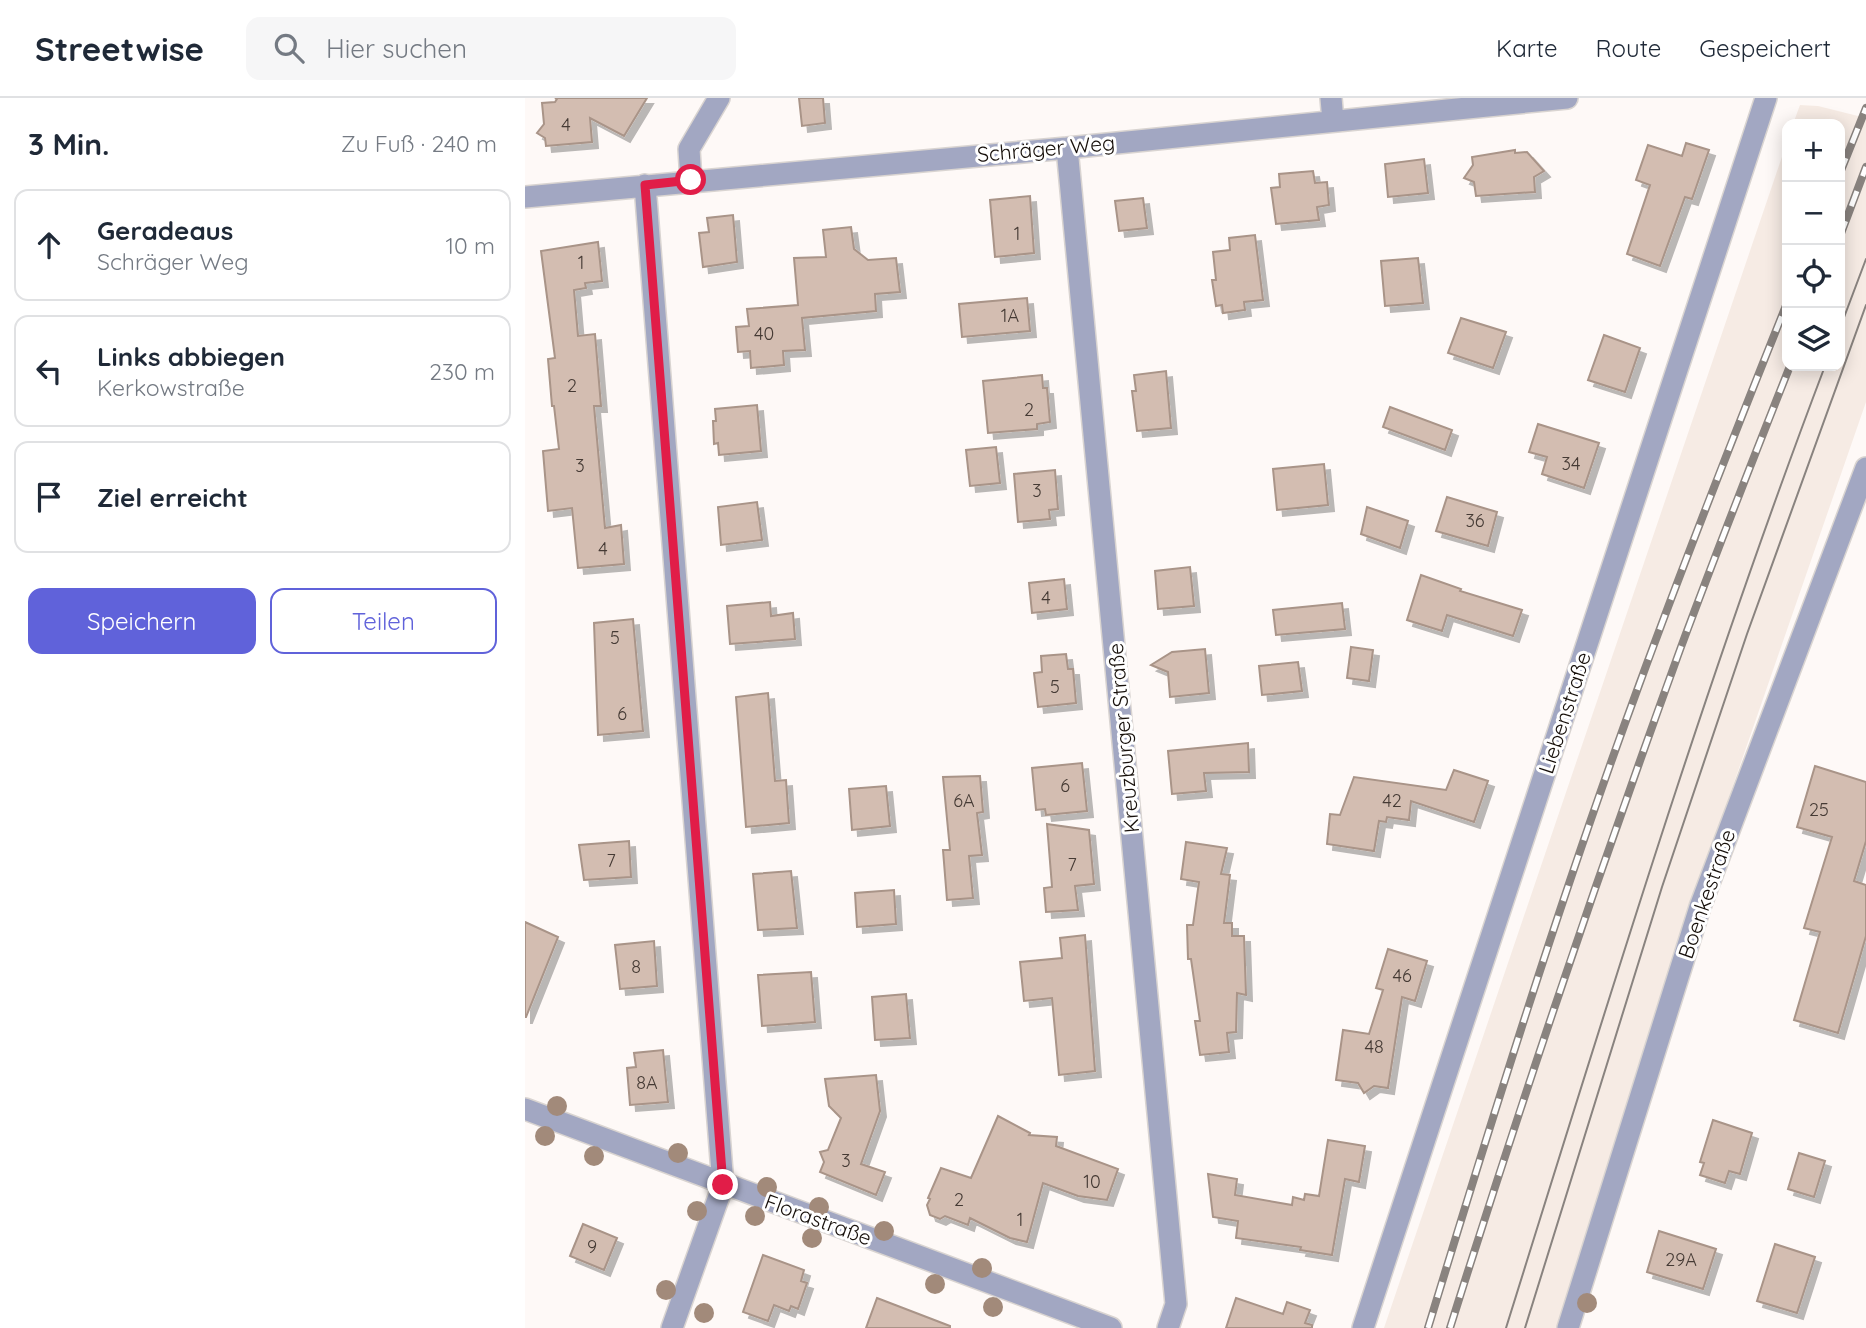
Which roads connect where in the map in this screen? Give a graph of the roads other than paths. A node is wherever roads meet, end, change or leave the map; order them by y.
1 (719, 98) edge
2 (1331, 98) edge
3 (1567, 98) edge
4 (1766, 98) edge
5 (1333, 121) junction
6 (1067, 148) junction
7 (691, 180) junction
8 (645, 185) junction
9 (525, 197) edge
10 (1866, 468) edge
11 (525, 1109) edge
12 (723, 1185) junction
13 (672, 1328) edge
14 (1111, 1328) edge
15 (1168, 1328) edge
16 (1363, 1328) edge
17 (1568, 1328) edge

1 - 7 street
2 - 5 street
3 - 5 street, Schräger Weg
4 - 16 street, Liebenstraße
5 - 6 street, Schräger Weg
6 - 7 street, Schräger Weg
6 - 15 street, Kreuzburger Straße
7 - 8 street, Schräger Weg
8 - 9 street, Schräger Weg
8 - 12 street
10 - 17 street, Boenkestraße
11 - 12 street, Florastraße
12 - 13 street
12 - 14 street, Florastraße

